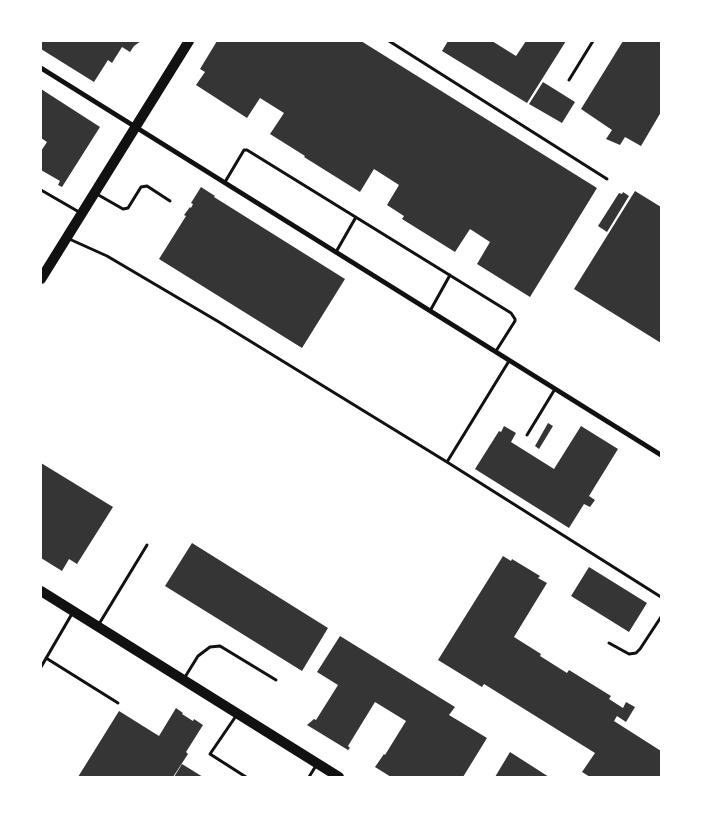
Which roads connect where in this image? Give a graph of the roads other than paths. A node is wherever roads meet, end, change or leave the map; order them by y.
1 (189, 41) edge
2 (389, 41) edge
3 (593, 41) edge
4 (41, 68) edge
5 (569, 80) dead end
6 (135, 127) junction
7 (607, 179) dead end
8 (224, 183) junction
9 (41, 190) edge
10 (95, 193) junction
11 (170, 201) dead end
12 (82, 214) junction
13 (356, 217) junction
14 (66, 238) junction
15 (336, 252) junction
16 (450, 275) junction
17 (41, 278) edge
18 (430, 311) junction
19 (496, 352) junction
20 (509, 360) junction
21 (555, 389) junction
22 (527, 434) dead end
23 (661, 454) edge
24 (447, 462) junction
25 (147, 545) dead end
26 (41, 592) edge
27 (661, 597) edge
28 (73, 611) junction
29 (661, 617) edge
30 (98, 627) junction
31 (609, 643) dead end
32 (46, 658) junction
33 (41, 666) edge
34 (183, 680) junction
35 (276, 680) dead end
36 (118, 703) dead end
37 (238, 714) junction
38 (317, 763) junction
39 (246, 777) edge
40 (309, 777) edge
41 (339, 777) edge

1 - 6 main road
2 - 7 lane
3 - 5 lane
4 - 6 street
6 - 8 street
6 - 10 main road
8 - 13 lane
8 - 15 street
9 - 12 lane
10 - 11 lane
10 - 12 main road
12 - 14 main road
13 - 15 lane
13 - 16 lane
14 - 17 main road
14 - 24 lane
15 - 18 street
16 - 18 lane
16 - 19 lane
18 - 19 street
19 - 20 street
20 - 21 street
20 - 24 lane
21 - 22 lane
21 - 23 street
24 - 27 lane
25 - 30 lane
26 - 28 main road
28 - 30 main road
28 - 32 lane
29 - 31 lane
30 - 34 main road
32 - 33 lane
32 - 36 lane
34 - 35 lane
34 - 37 main road
37 - 38 main road
37 - 39 lane
38 - 40 lane
38 - 41 main road

